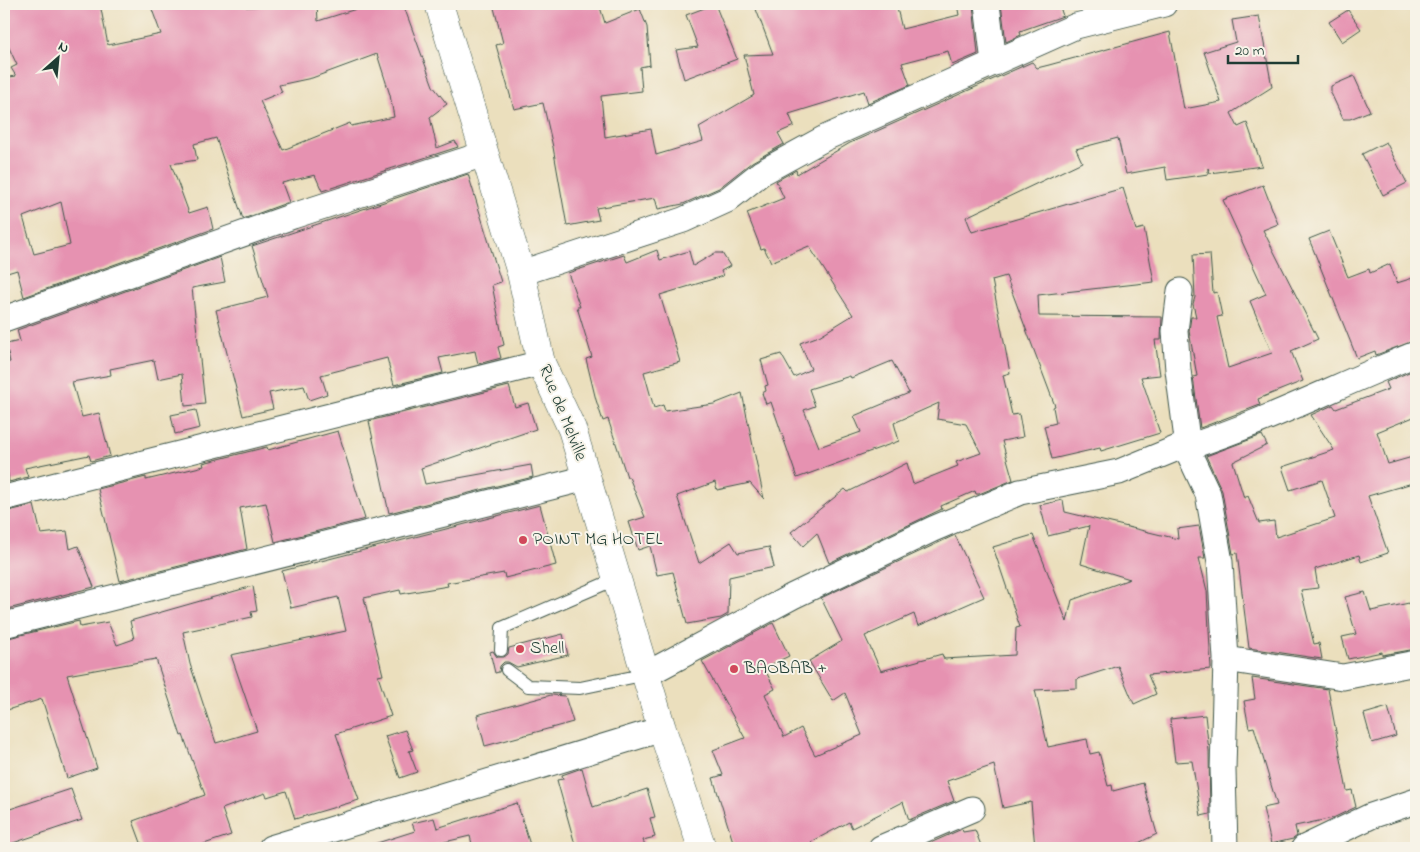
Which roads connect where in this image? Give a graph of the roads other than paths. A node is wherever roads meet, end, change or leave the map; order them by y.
1 (439, 4) edge
2 (987, 4) edge
3 (1164, 4) edge
4 (994, 63) junction
5 (484, 154) junction
6 (521, 273) junction
7 (1180, 291) dead end
8 (4, 319) edge
9 (1416, 354) edge
10 (540, 363) junction
11 (1186, 446) junction
12 (587, 478) junction
13 (4, 498) edge
14 (618, 578) junction
15 (4, 625) edge
16 (502, 650) dead end
17 (1226, 659) junction
18 (1416, 663) edge
19 (507, 670) dead end
20 (647, 674) junction
21 (662, 729) junction
22 (1416, 801) edge
23 (972, 809) dead end
24 (270, 848) edge
25 (702, 848) edge
26 (881, 848) edge
27 (1225, 848) edge
28 (1304, 848) edge

1 - 5 main road, Rue de Melville
2 - 4 street
3 - 4 street
4 - 6 street
5 - 6 main road, Rue de Melville
5 - 8 street
6 - 10 main road, Rue de Melville
7 - 11 street
9 - 11 street
10 - 12 main road, Rue de Melville
10 - 13 street
11 - 17 street
11 - 20 street
12 - 14 main road, Rue de Melville
12 - 15 street
14 - 16 lane
14 - 20 main road, Rue de Melville
17 - 18 street
17 - 27 street
19 - 20 lane
20 - 21 main road, Rue de Melville
21 - 24 street
21 - 25 main road, Rue de Melville
22 - 28 street
23 - 26 street

